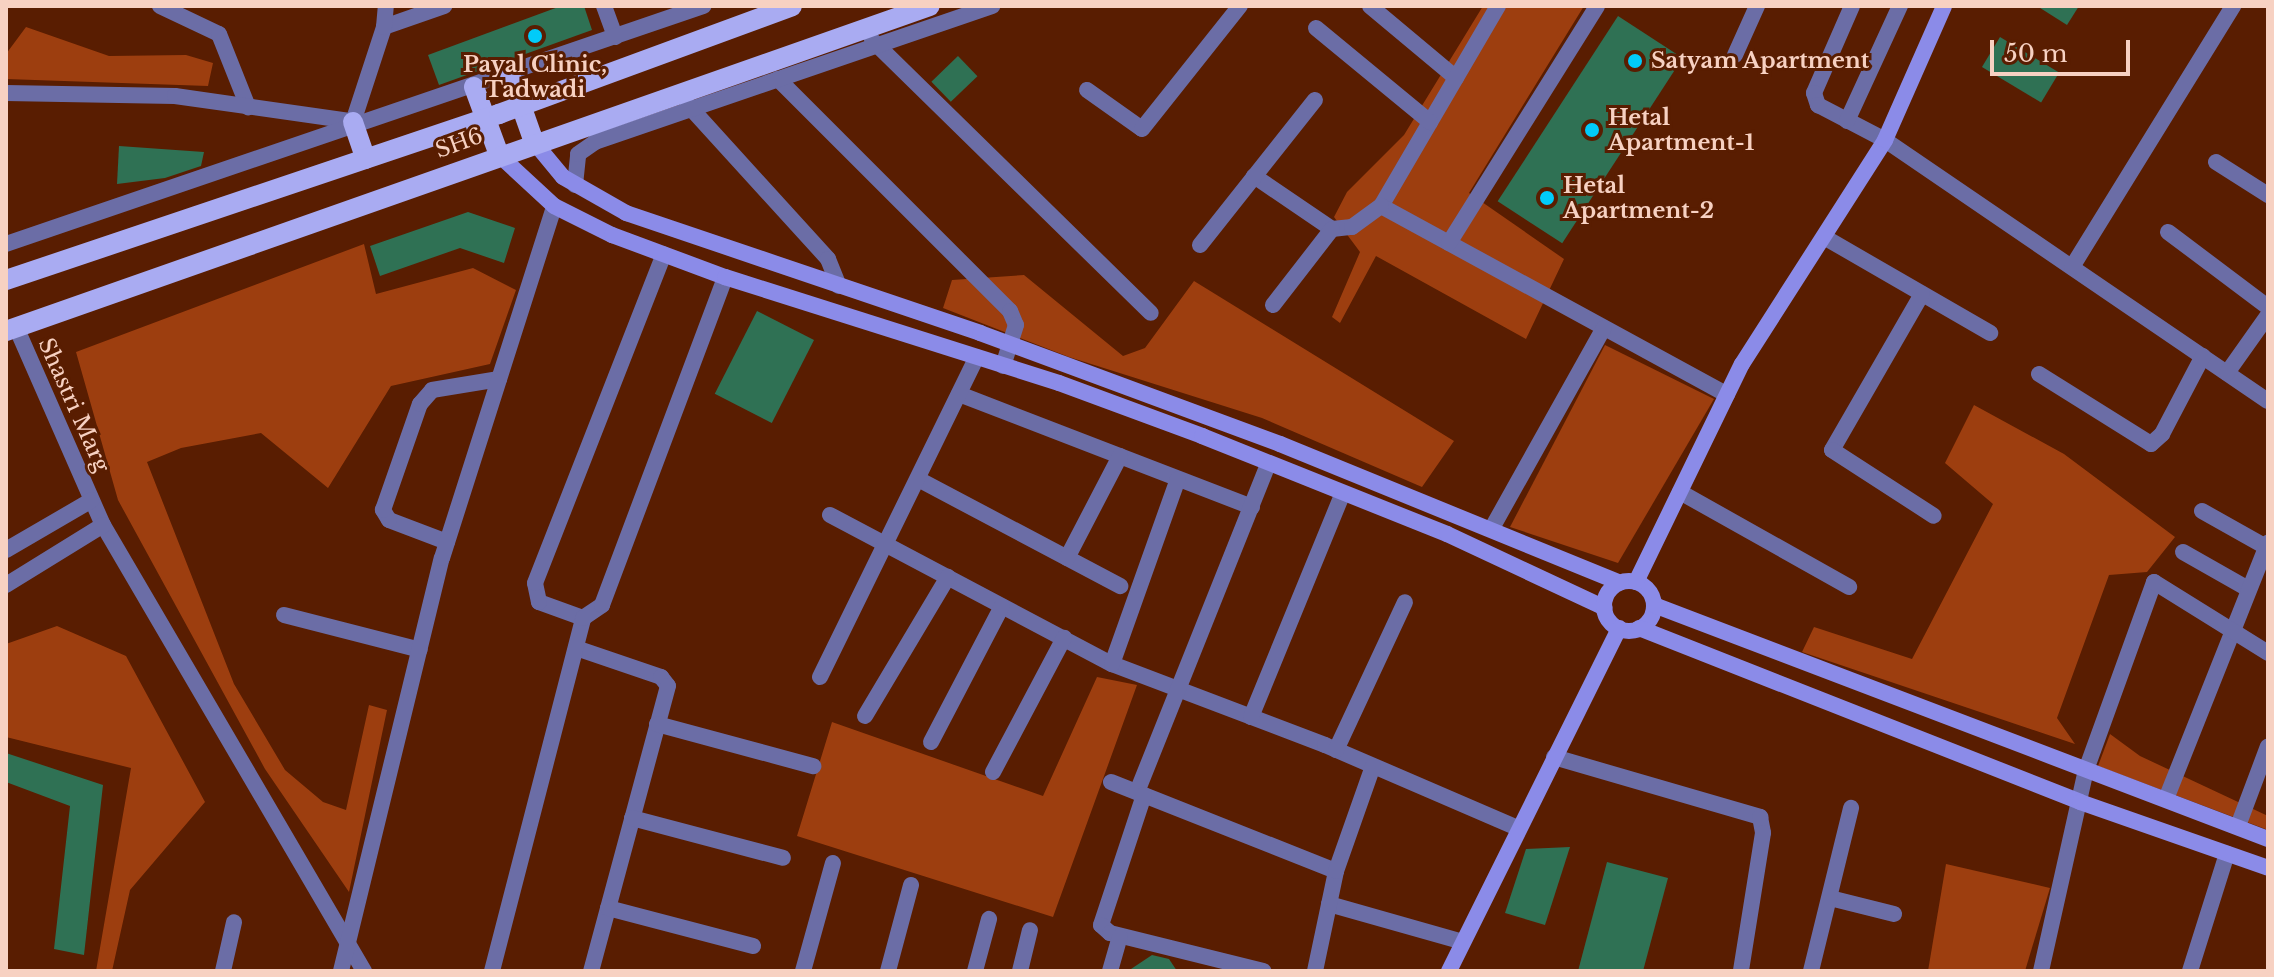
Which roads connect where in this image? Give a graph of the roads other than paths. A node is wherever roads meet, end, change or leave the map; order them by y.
1 (160, 6) edge
2 (386, 6) edge
3 (444, 6) edge
4 (604, 6) edge
5 (792, 6) edge
6 (930, 6) edge
7 (992, 6) edge
8 (1240, 6) edge
9 (1370, 6) edge
10 (1498, 6) edge
11 (1597, 6) edge
12 (1757, 6) edge
13 (1852, 6) edge
14 (1900, 6) edge
15 (1944, 6) edge
16 (2233, 6) edge
17 (698, 7) edge
18 (384, 27) junction
19 (1316, 28) dead end
20 (615, 37) junction
21 (869, 38) junction
22 (687, 45) junction
23 (1735, 55) dead end
24 (510, 74) junction
25 (1456, 78) junction
26 (778, 79) junction
27 (474, 87) junction
28 (1087, 90) dead end
29 (677, 92) junction
30 (6, 93) edge
31 (1315, 100) dead end
32 (521, 106) junction
33 (248, 107) junction
34 (693, 110) junction
35 (485, 119) junction
36 (1847, 121) junction
37 (353, 122) junction
38 (1430, 122) junction
39 (1885, 140) junction
40 (534, 142) junction
41 (499, 155) junction
42 (366, 159) junction
43 (2216, 162) dead end
44 (1254, 176) junction
45 (575, 185) junction
46 (2268, 195) edge
47 (554, 206) junction
48 (1381, 206) junction
49 (1332, 229) junction
50 (2168, 232) dead end
51 (1824, 237) junction
52 (1449, 243) junction
53 (6, 244) edge
54 (1200, 245) dead end
55 (664, 254) junction
56 (2072, 267) junction
57 (725, 277) junction
58 (6, 280) edge
59 (839, 286) junction
60 (1922, 294) junction
61 (1273, 305) dead end
62 (2268, 307) edge
63 (1151, 313) dead end
64 (2268, 315) edge
65 (1604, 328) junction
66 (11, 329) edge
67 (1990, 333) dead end
68 (1011, 345) junction
69 (2203, 356) junction
70 (977, 357) junction
71 (1003, 366) junction
72 (2227, 373) junction
73 (2039, 374) dead end
74 (499, 379) junction
75 (959, 394) junction
76 (1727, 395) junction
77 (2268, 401) edge
78 (1120, 456) junction
79 (1268, 464) junction
80 (918, 479) junction
81 (1178, 479) junction
82 (1680, 492) junction
83 (1343, 493) junction
84 (92, 500) junction
85 (1252, 507) junction
86 (2202, 511) dead end
87 (830, 515) dead end
88 (1934, 516) dead end
89 (103, 525) junction
90 (1492, 528) junction
91 (447, 542) junction
92 (886, 544) junction
93 (2267, 546) edge
94 (6, 550) edge
95 (2183, 552) dead end
96 (1067, 558) junction
97 (948, 577) junction
98 (1628, 582) junction
99 (6, 585) edge
100 (1120, 586) dead end
101 (1849, 587) dead end
102 (2248, 589) junction
103 (1405, 602) dead end
104 (1654, 605) junction
105 (1002, 606) junction
106 (1605, 608) junction
107 (284, 615) dead end
108 (583, 618) junction
109 (2232, 626) junction
110 (1619, 628) junction
111 (1639, 628) junction
112 (1064, 638) junction
113 (576, 648) junction
114 (420, 650) junction
115 (2268, 653) edge
116 (1112, 664) junction
117 (820, 677) dead end
118 (1180, 689) junction
119 (865, 716) dead end
120 (1251, 717) junction
121 (657, 724) junction
122 (931, 742) dead end
123 (2268, 746) edge
124 (1336, 750) junction
125 (1554, 757) junction
126 (813, 766) dead end
127 (1373, 766) junction
128 (2086, 770) junction
129 (993, 772) dead end
130 (1111, 782) dead end
131 (1141, 793) junction
132 (2166, 799) junction
133 (2080, 802) junction
134 (1851, 808) dead end
135 (632, 818) junction
136 (2238, 826) junction
137 (1518, 828) junction
138 (2268, 839) edge
139 (2227, 854) junction
140 (783, 858) dead end
141 (833, 863) dead end
142 (2268, 868) edge
143 (1336, 871) junction
144 (911, 885) dead end
145 (1830, 898) junction
146 (1329, 904) junction
147 (608, 908) junction
148 (1894, 914) dead end
149 (989, 919) dead end
150 (234, 922) dead end
151 (1030, 930) dead end
152 (1120, 936) junction
153 (1463, 942) junction
154 (349, 944) junction
155 (753, 946) dead end
156 (223, 971) edge
157 (341, 971) edge
158 (364, 971) edge
159 (492, 971) edge
160 (591, 971) edge
161 (803, 971) edge
162 (888, 971) edge
163 (975, 971) edge
164 (1020, 971) edge
165 (1110, 971) edge
166 (1263, 971) edge
167 (1315, 971) edge
168 (1449, 971) edge
169 (1741, 971) edge
170 (1811, 971) edge
171 (2041, 971) edge
172 (2190, 971) edge

1 - 33 street
2 - 18 street
3 - 18 street
4 - 20 street
5 - 22 main road
6 - 21 main road, SH6
7 - 21 street
8 - 28 street
9 - 25 street
10 - 25 street
11 - 52 street
12 - 23 street
13 - 36 street
14 - 36 street
15 - 39 street
16 - 56 street
17 - 20 street
17 - 22 street
18 - 37 street
19 - 38 street
20 - 24 street
21 - 26 street
21 - 29 main road, SH6
21 - 63 street
22 - 32 main road
24 - 27 street
24 - 32 main road
25 - 38 street
26 - 34 street
26 - 68 street
27 - 35 main road
27 - 37 street
29 - 34 street
29 - 40 main road, SH6
30 - 33 street
31 - 44 street
32 - 35 main road
32 - 40 main road
33 - 37 street
34 - 45 street
34 - 59 street
35 - 41 main road
35 - 42 main road
36 - 39 street
37 - 42 main road
37 - 53 street
38 - 48 street
39 - 51 street
39 - 56 street
40 - 41 main road, SH6
40 - 45 street
41 - 47 street
41 - 66 main road, SH6
42 - 58 main road
43 - 46 street
44 - 49 street
44 - 54 street
45 - 59 street
47 - 55 street
47 - 74 street
48 - 49 street
48 - 52 street
49 - 61 street
50 - 62 street
51 - 60 street
51 - 76 street
52 - 65 street
55 - 57 street
55 - 108 street
56 - 69 street
57 - 70 street
57 - 108 street
59 - 68 street
60 - 67 street
60 - 88 street
64 - 72 street
65 - 76 street
65 - 90 street
66 - 84 street, Shastri Marg
68 - 71 street
68 - 90 street
69 - 72 street
69 - 73 street
70 - 71 street
70 - 75 street
71 - 79 street
72 - 77 street
74 - 91 street
74 - 91 street
75 - 78 street
75 - 80 street
76 - 82 street
78 - 81 street
78 - 96 street
79 - 83 street
79 - 85 street
80 - 92 street
80 - 96 street
81 - 85 street
81 - 116 street
82 - 98 street
82 - 101 street
83 - 106 street
83 - 120 street
84 - 89 street, Shastri Marg
84 - 94 street, Shastri Marg
85 - 118 street
86 - 93 street
87 - 92 street
89 - 99 street
89 - 154 street, Shastri Marg
90 - 98 street
91 - 114 street
92 - 97 street
92 - 117 street
93 - 102 street
95 - 102 street
96 - 100 street
97 - 105 street
97 - 119 street
98 - 104 street
98 - 106 street
102 - 109 street
103 - 124 street
104 - 111 street
104 - 128 street
105 - 112 street
105 - 122 street
106 - 110 street
107 - 114 street
108 - 113 street
109 - 115 street
109 - 128 street
109 - 132 street
110 - 111 street
110 - 125 street
111 - 133 street
112 - 116 street
112 - 129 street
113 - 121 street
113 - 159 street
114 - 154 street
116 - 118 street
118 - 120 street
118 - 131 street
120 - 124 street
121 - 126 street
121 - 135 street
123 - 136 street
124 - 127 street
125 - 137 street
125 - 169 street
127 - 137 street
127 - 143 street
128 - 132 street
128 - 133 street
130 - 131 street
131 - 143 street
131 - 152 street
132 - 136 street
133 - 139 street
133 - 171 street
134 - 145 street
135 - 140 street
135 - 147 street
136 - 138 street
137 - 153 street
139 - 142 street
139 - 172 street
141 - 161 street
143 - 146 street
144 - 162 street
145 - 148 street
145 - 170 street
146 - 153 street
146 - 167 street
147 - 155 street
147 - 160 street
149 - 163 street
150 - 156 street
151 - 164 street
152 - 165 street
152 - 166 street
153 - 168 street
154 - 157 street
154 - 158 street, Shastri Marg

